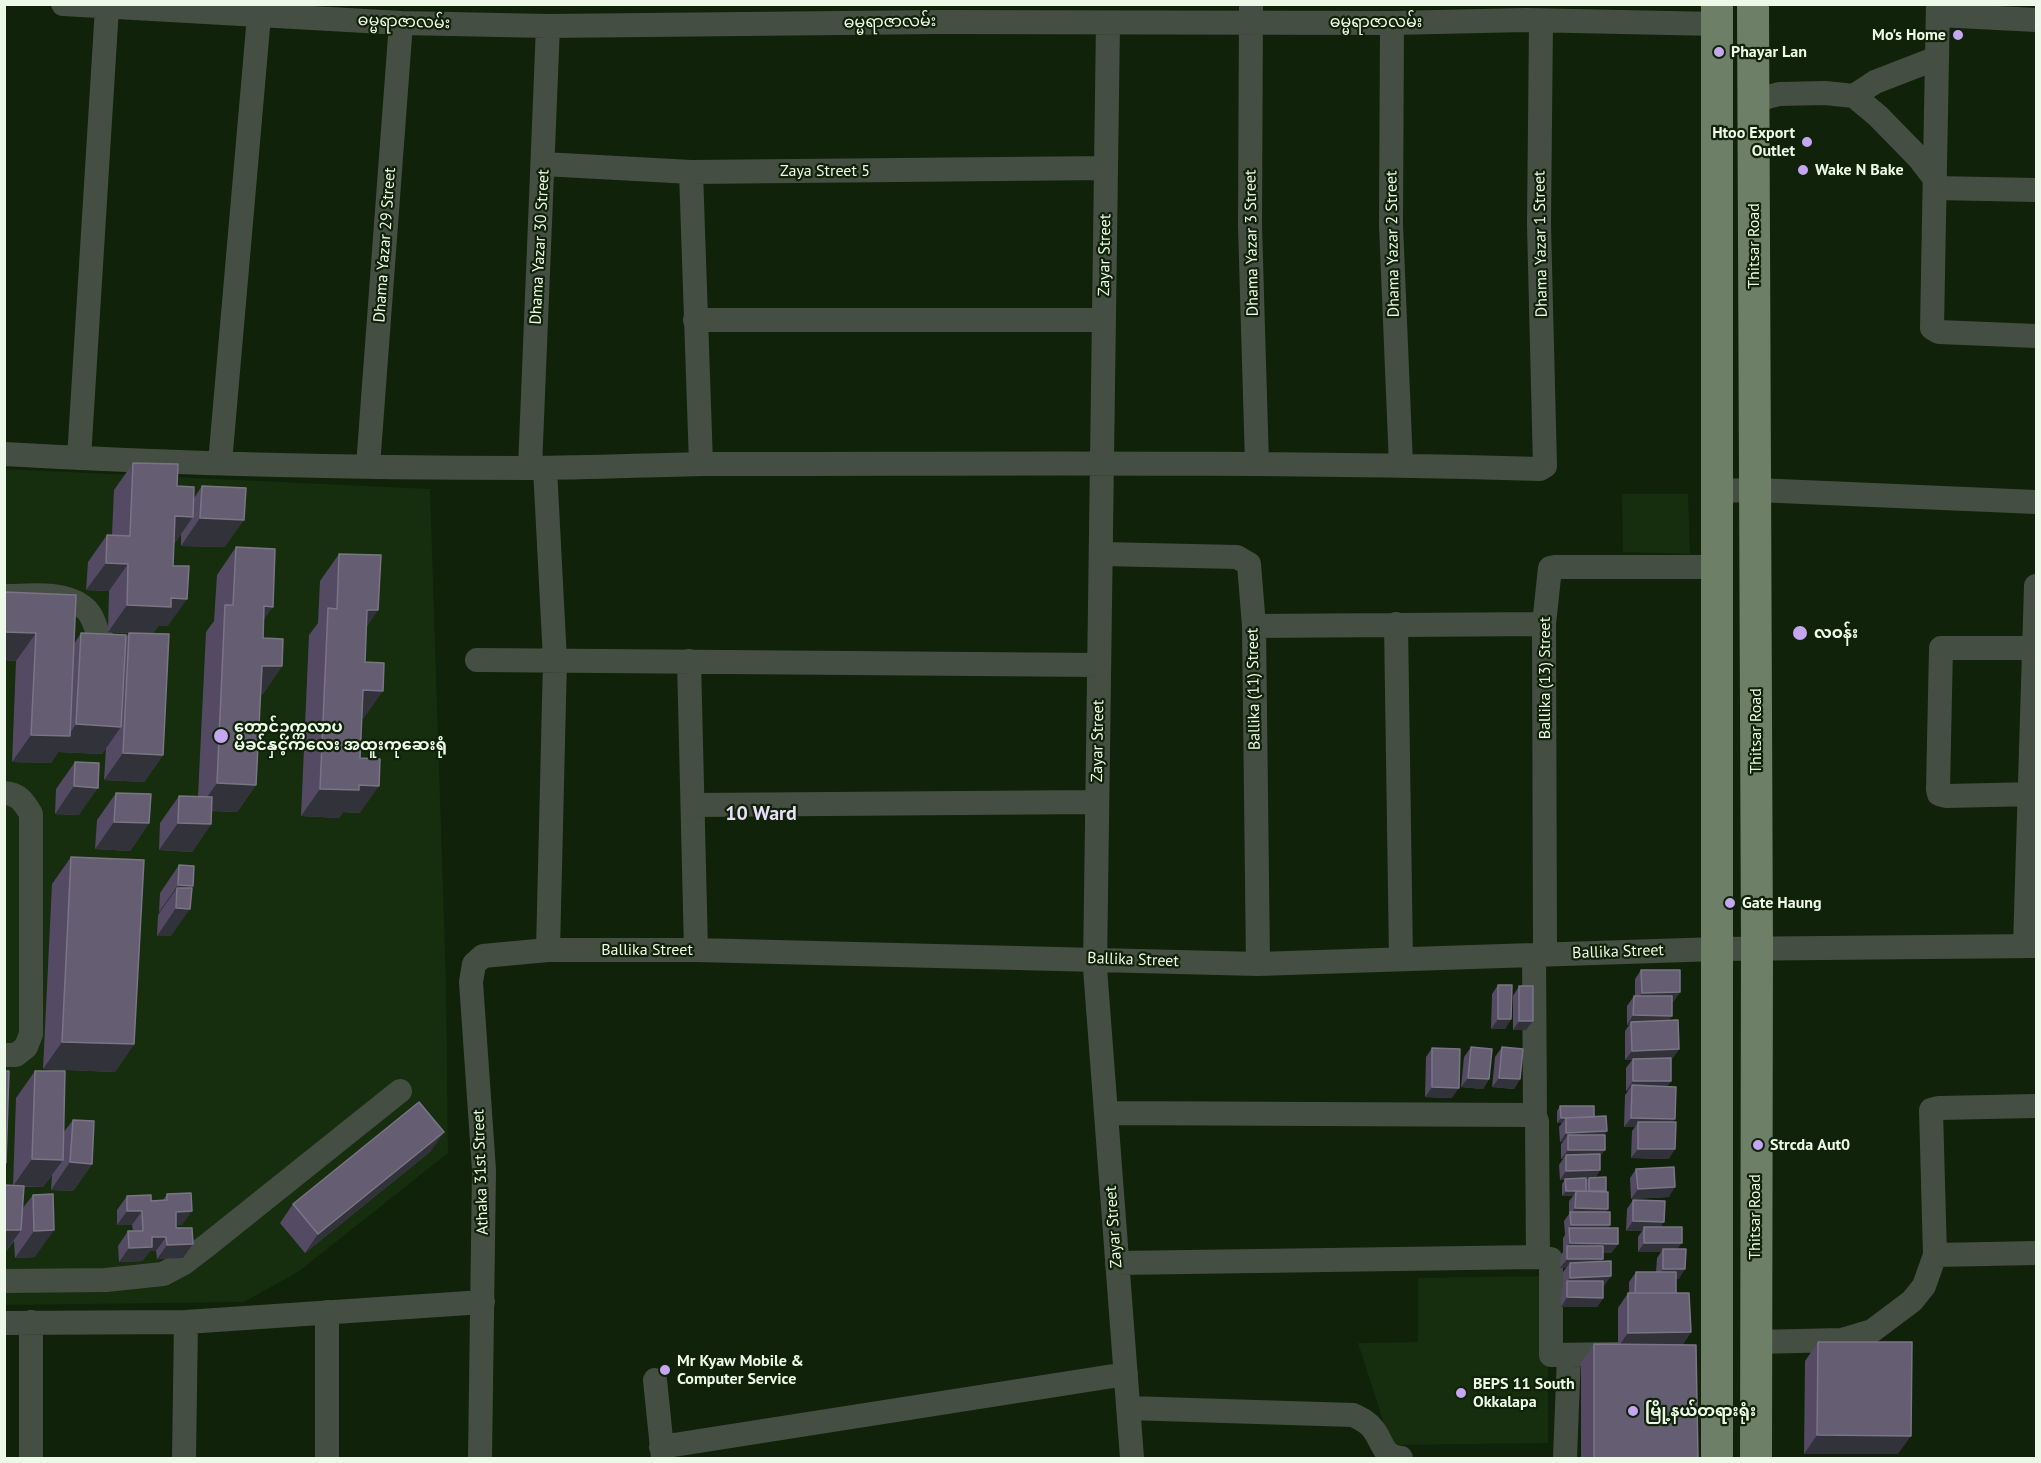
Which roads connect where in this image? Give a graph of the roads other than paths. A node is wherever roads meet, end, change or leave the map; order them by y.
1 (63, 4) edge
2 (1754, 4) edge
3 (106, 8) junction
4 (1938, 10) edge
5 (1251, 13) edge
6 (447, 14) edge
7 (1717, 14) edge
8 (1531, 15) edge
9 (259, 16) junction
10 (2037, 20) edge
11 (401, 23) junction
12 (1108, 23) junction
13 (1392, 23) junction
14 (548, 26) junction
15 (1937, 58) junction
16 (1854, 96) junction
17 (1753, 101) junction
18 (543, 164) junction
19 (1106, 168) junction
20 (691, 172) junction
21 (1935, 183) junction
22 (2037, 190) edge
23 (695, 320) junction
24 (1104, 320) junction
25 (2037, 336) edge
26 (4, 454) edge
27 (79, 458) junction
28 (220, 463) junction
29 (701, 464) junction
30 (1257, 464) junction
31 (1102, 465) junction
32 (1401, 465) junction
33 (368, 466) junction
34 (537, 468) junction
35 (1756, 490) junction
36 (1716, 491) junction
37 (2037, 502) edge
38 (1102, 554) junction
39 (1716, 567) junction
40 (2037, 586) edge
41 (4, 596) edge
42 (1396, 624) junction
43 (1544, 624) junction
44 (1254, 626) junction
45 (2036, 648) edge
46 (147, 649) edge
47 (477, 660) dead end
48 (555, 660) junction
49 (689, 661) junction
50 (1099, 665) junction
51 (4, 794) edge
52 (2034, 794) edge
53 (1097, 802) junction
54 (694, 805) junction
55 (2031, 946) edge
56 (1757, 949) junction
57 (548, 950) junction
58 (696, 950) junction
59 (1717, 950) junction
60 (1539, 955) junction
61 (1096, 959) junction
62 (1401, 959) junction
63 (1258, 964) junction
64 (4, 1055) edge
65 (400, 1091) dead end
66 (2037, 1106) edge
67 (1106, 1113) junction
68 (1535, 1116) junction
69 (2037, 1253) edge
70 (1935, 1255) junction
71 (1538, 1257) junction
72 (1117, 1263) junction
73 (4, 1281) edge
74 (483, 1302) junction
75 (327, 1312) junction
76 (32, 1322) junction
77 (186, 1322) junction
78 (4, 1323) edge
79 (1755, 1342) junction
80 (1647, 1354) edge
81 (1569, 1355) junction
82 (1126, 1374) junction
83 (655, 1380) dead end
84 (1717, 1407) junction
85 (1755, 1407) junction
86 (1128, 1408) junction
87 (662, 1453) edge
88 (31, 1458) edge
89 (184, 1458) edge
90 (327, 1458) edge
91 (480, 1458) edge
92 (1132, 1458) edge
93 (1401, 1458) edge
94 (1565, 1458) edge
95 (1717, 1458) edge
96 (1756, 1458) edge

1 - 3 street, ဓမ္မရာဇာလမ်း
2 - 17 main road, Thitsar Road
3 - 9 street, ဓမ္မရာဇာလမ်း
3 - 27 street
4 - 10 street
4 - 15 street
5 - 12 street, ဓမ္မရာဇာလမ်း
5 - 13 street, ဓမ္မရာဇာလမ်း
5 - 30 street, Dhama Yazar 3 Street
6 - 11 street, ဓမ္မရာဇာလမ်း
6 - 14 street, ဓမ္မရာဇာလမ်း
7 - 8 street, ဓမ္မရာဇာလမ်း
7 - 36 main road
8 - 13 street, ဓမ္မရာဇာလမ်း
8 - 32 street, Dhama Yazar 1 Street
9 - 11 street, ဓမ္မရာဇာလမ်း
9 - 28 street
11 - 33 street, Dhama Yazar 29 Street
12 - 14 street, ဓမ္မရာဇာလမ်း
12 - 19 street, Zayar Street
13 - 32 street, Dhama Yazar 2 Street
14 - 18 street, Dhama Yazar 30 Street
15 - 16 street
15 - 21 street
16 - 17 street
16 - 21 street
17 - 35 main road, Thitsar Road
18 - 20 street, Zaya Street 5
18 - 34 street, Dhama Yazar 30 Street
19 - 20 street, Zaya Street 5
19 - 24 street, Zayar Street
20 - 23 street
21 - 22 street
21 - 25 street
23 - 24 street
23 - 29 street
24 - 31 street, Zayar Street
26 - 27 street
27 - 28 street
28 - 33 street
29 - 31 street
29 - 34 street
30 - 31 street
30 - 32 street
31 - 38 street, Zayar Street
33 - 34 street
34 - 48 street, Dhama Yazar 30 Street
35 - 36 street
35 - 37 street
35 - 56 main road, Thitsar Road
36 - 39 main road
38 - 44 street, Ballika (11) Street
38 - 50 street, Zayar Street
39 - 43 street, Ballika (13) Street
39 - 59 main road
40 - 45 street
41 - 46 street
42 - 43 street
42 - 44 street
42 - 62 street
43 - 60 street, Ballika (13) Street
44 - 63 street, Ballika (11) Street
45 - 52 street
45 - 52 street
47 - 48 street
48 - 49 street
48 - 57 street, Dhama Yazar 30 Street
49 - 50 street
49 - 54 street
50 - 53 street, Zayar Street
51 - 64 street
52 - 55 street
53 - 54 street
53 - 61 street, Zayar Street
54 - 58 street
55 - 56 street, Ballika Street
56 - 59 street, Ballika Street
56 - 79 main road, Thitsar Road
57 - 58 street, Ballika Street
57 - 74 street, Athaka 31st Street
58 - 61 street, Ballika Street
59 - 60 street, Ballika Street
59 - 84 main road
60 - 62 street, Ballika Street
60 - 68 street, Ballika (13) Street
61 - 63 street, Ballika Street
61 - 67 street, Zayar Street
62 - 63 street, Ballika Street
65 - 73 street
66 - 70 street
67 - 68 street
67 - 72 street, Zayar Street
68 - 71 street, Ballika (13) Street
69 - 70 street
70 - 79 street
71 - 72 street
71 - 81 street
72 - 82 street, Zayar Street
74 - 75 street
74 - 91 street, Athaka 31st Street
75 - 77 street
75 - 90 street
76 - 77 street
76 - 78 street
76 - 88 street
77 - 89 street
79 - 85 main road, Thitsar Road
80 - 81 street
81 - 94 street
82 - 86 street, Zayar Street
82 - 87 street
83 - 87 street
84 - 85 main road
84 - 95 main road
85 - 96 main road, Thitsar Road
86 - 92 street, Zayar Street
86 - 93 street

